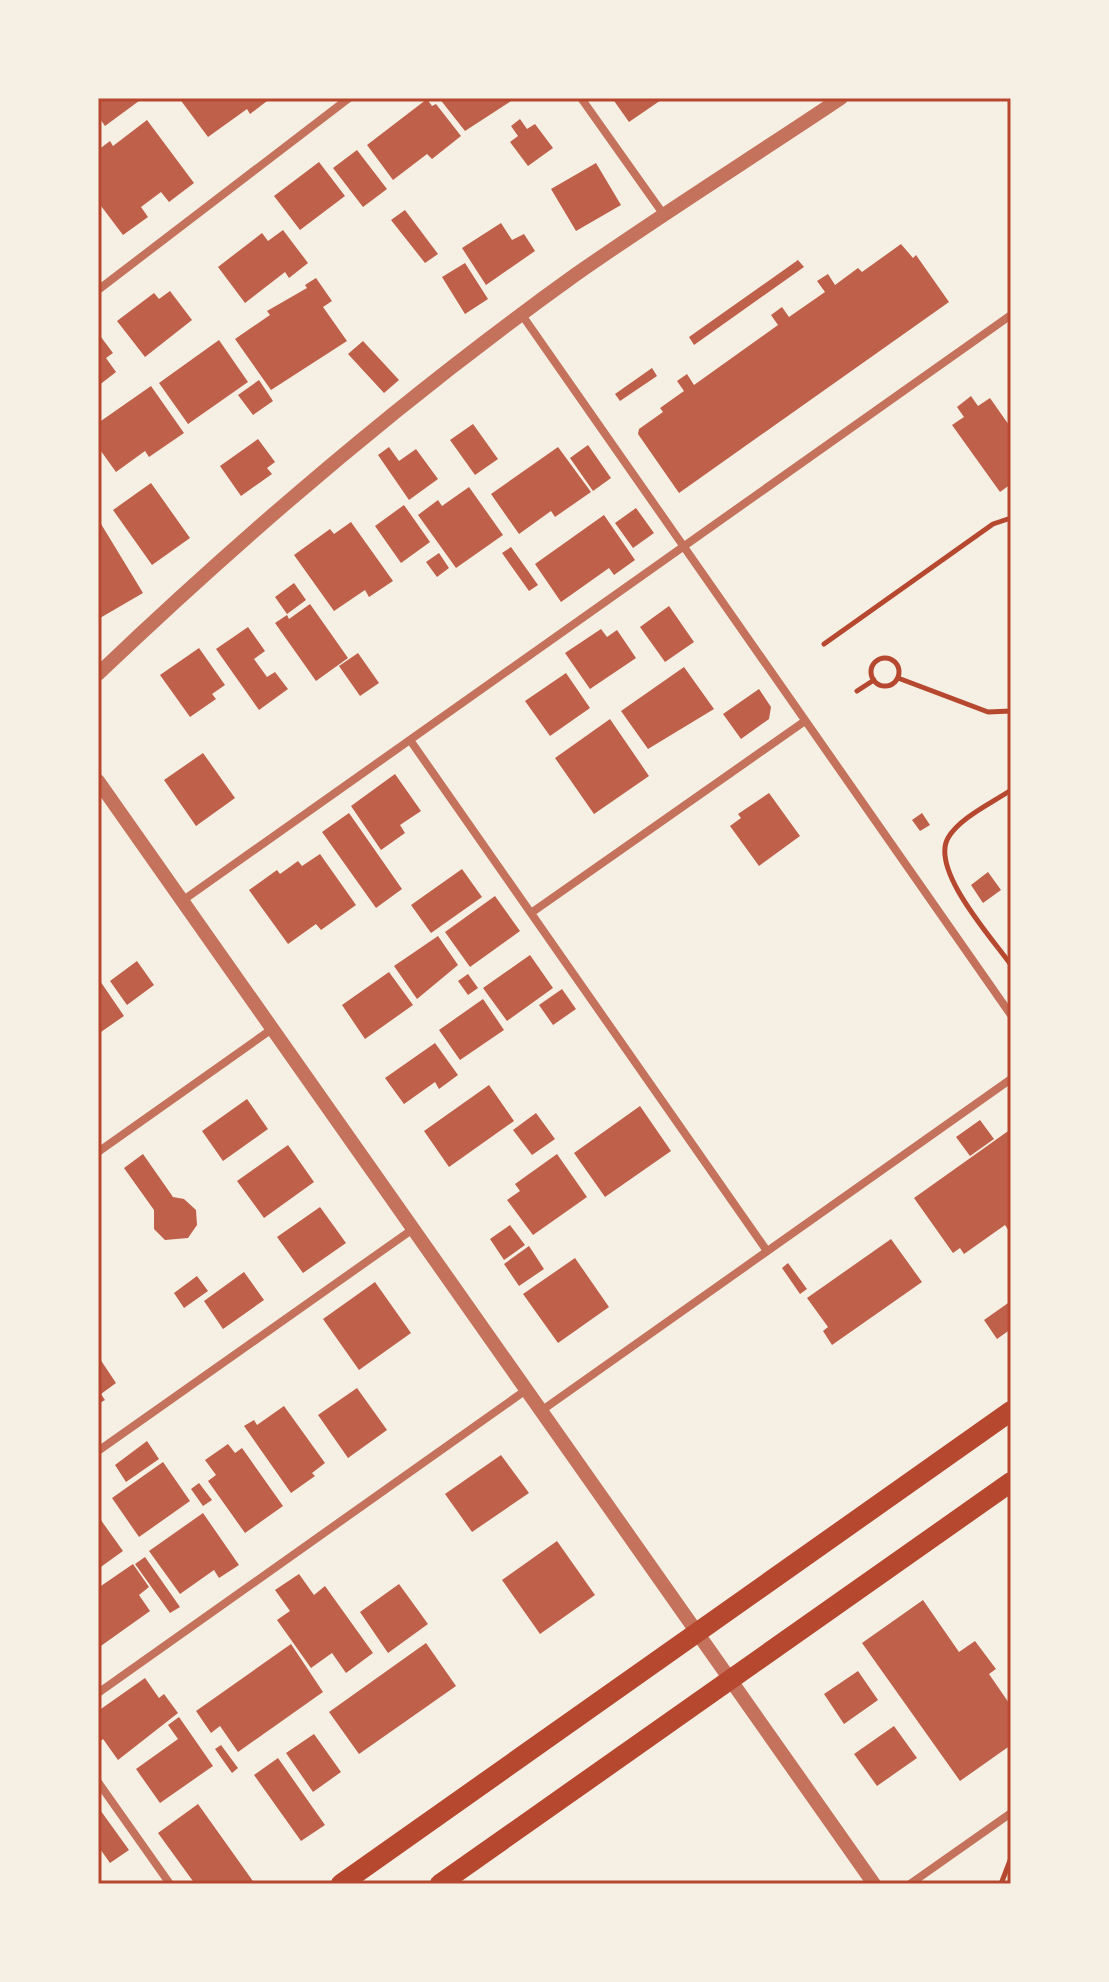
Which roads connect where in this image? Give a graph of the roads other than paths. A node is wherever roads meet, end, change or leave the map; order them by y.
1 (349, 98) edge
2 (581, 98) edge
3 (841, 98) edge
4 (664, 216) junction
5 (98, 290) edge
6 (522, 315) junction
7 (1011, 315) edge
8 (684, 546) junction
9 (98, 674) edge
10 (805, 721) junction
11 (410, 740) junction
12 (98, 781) edge
13 (182, 901) junction
14 (531, 913) junction
15 (1011, 1015) edge
16 (272, 1029) junction
17 (1011, 1079) edge
18 (98, 1152) edge
19 (413, 1229) junction
20 (767, 1251) junction
21 (526, 1390) junction
22 (541, 1411) junction
23 (1011, 1411) edge
24 (98, 1451) edge
25 (1011, 1482) edge
26 (697, 1633) junction
27 (731, 1680) junction
28 (98, 1693) edge
29 (98, 1782) edge
30 (1011, 1813) edge
31 (170, 1884) edge
32 (341, 1884) edge
33 (440, 1884) edge
34 (874, 1884) edge
35 (910, 1884) edge

1 - 5 street
2 - 4 street
3 - 4 street
4 - 6 street
6 - 8 street
6 - 9 street
7 - 8 street
8 - 10 street
8 - 11 street
10 - 14 street
10 - 15 street
11 - 13 street
11 - 14 street
12 - 13 street
13 - 16 street
14 - 20 street
16 - 18 street
16 - 19 street
17 - 20 street
19 - 21 street
19 - 24 street
20 - 22 street
21 - 22 street
21 - 28 street
22 - 26 street
23 - 26 main road
25 - 27 main road
26 - 27 street
26 - 32 main road
27 - 33 main road
27 - 34 street
29 - 31 street
30 - 35 street

